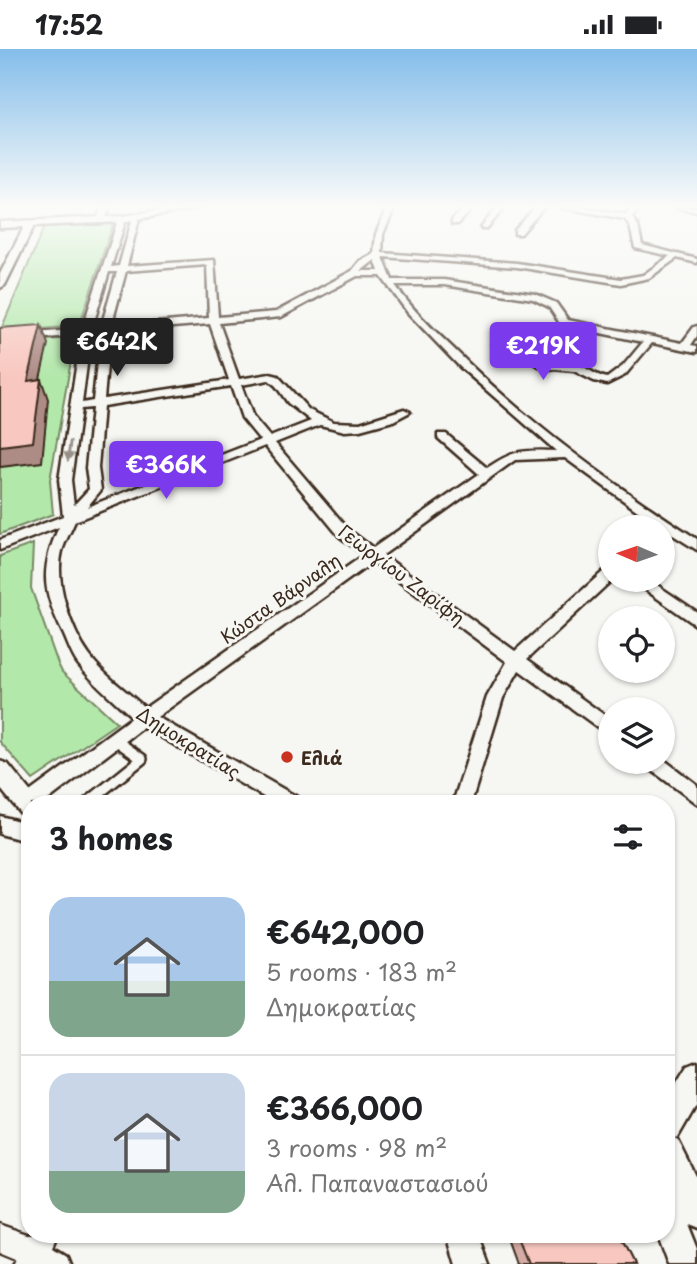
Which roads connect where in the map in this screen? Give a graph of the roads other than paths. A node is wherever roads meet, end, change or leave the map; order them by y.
1 (108, 264) edge
2 (124, 264) edge
3 (189, 264) edge
4 (211, 264) edge
5 (362, 264) edge
6 (382, 264) edge
7 (499, 264) edge
8 (666, 264) edge
9 (122, 269) junction
10 (106, 270) junction
11 (3, 272) edge
12 (355, 273) junction
13 (388, 278) junction
14 (0, 285) edge
15 (214, 321) junction
16 (564, 322) junction
17 (697, 328) edge
18 (105, 331) junction
19 (86, 333) junction
20 (0, 339) edge
21 (649, 340) junction
22 (497, 345) dead end
23 (685, 346) junction
24 (697, 348) edge
25 (530, 356) junction
26 (236, 382) junction
27 (99, 404) junction
28 (74, 407) junction
29 (404, 412) dead end
30 (318, 422) junction
31 (442, 436) dead end
32 (268, 443) junction
33 (567, 454) junction
34 (487, 474) junction
35 (649, 515) edge
36 (70, 517) junction
37 (676, 533) edge
38 (0, 545) edge
39 (697, 545) edge
40 (373, 555) junction
41 (598, 585) edge
42 (656, 592) edge
43 (697, 620) edge
44 (517, 659) junction
45 (144, 718) junction
46 (598, 720) edge
47 (114, 739) junction
48 (0, 771) edge
49 (669, 774) edge
50 (42, 795) edge
51 (97, 795) edge
52 (276, 795) edge
53 (464, 795) edge
54 (697, 796) edge
55 (21, 797) edge
56 (0, 825) edge
57 (21, 831) edge
58 (697, 1076) edge
59 (675, 1113) edge
60 (675, 1167) edge
61 (697, 1212) edge
62 (675, 1234) edge
63 (0, 1238) edge
64 (466, 1243) edge
65 (41, 1253) edge
66 (473, 1264) edge
67 (686, 1264) edge

1 - 10 street
2 - 9 street, Δημοκρατίας
3 - 9 street, Γεωργίου Ζαρίφη
4 - 15 street, Γεωργίου Ζαρίφη
5 - 12 street
6 - 13 street
7 - 8 street
9 - 10 street
9 - 18 street, Δημοκρατίας
10 - 19 street
11 - 14 street
12 - 13 street
12 - 15 street
13 - 16 street
13 - 33 street
15 - 18 street
15 - 26 street, Γεωργίου Ζαρίφη
16 - 21 street
16 - 25 street
17 - 23 street
18 - 19 street
18 - 27 street, Δημοκρατίας
19 - 20 street
19 - 28 street
21 - 23 street
21 - 25 street
22 - 25 street
23 - 24 street
26 - 27 street
26 - 30 street
26 - 32 street, Γεωργίου Ζαρίφη
27 - 28 street
27 - 36 street, Δημοκρατίας
28 -> 36 street
29 - 30 street
30 - 32 street
31 - 34 street
32 - 36 street
32 - 40 street, Γεωργίου Ζαρίφη
33 - 34 street, Κώστα Βάρναλη
33 - 35 street
34 - 40 street, Κώστα Βάρναλη
36 - 38 street
36 - 45 street, Δημοκρατίας
37 - 39 street
40 - 44 street, Γεωργίου Ζαρίφη
40 - 45 street, Κώστα Βάρναλη
41 - 44 street
42 - 43 street
44 - 46 street, Γεωργίου Ζαρίφη
44 - 53 street
45 - 47 street, Κώστα Βάρναλη
45 - 52 street, Δημοκρατίας
47 - 50 street, Κώστα Βάρναλη
47 - 51 lane
48 - 55 street
49 - 54 street
56 - 57 street
58 - 59 street
60 - 61 street
62 - 67 street
63 - 65 street
64 - 66 street

